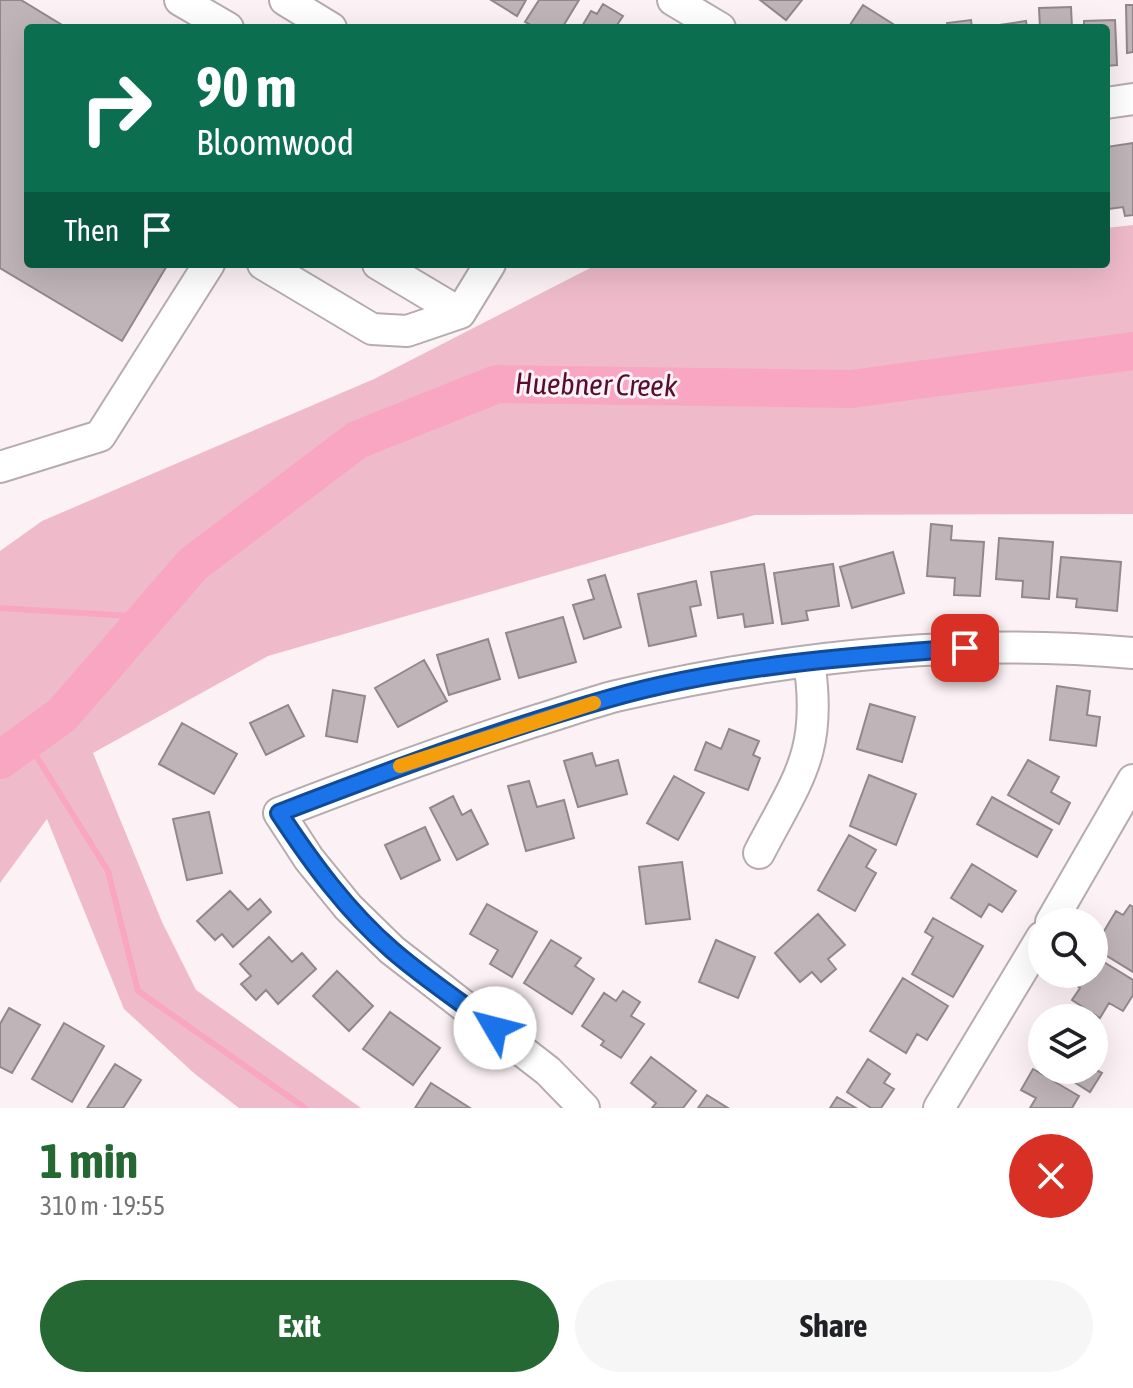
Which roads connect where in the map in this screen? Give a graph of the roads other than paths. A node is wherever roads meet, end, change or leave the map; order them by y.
1 (180, 0) edge
2 (684, 3) edge
3 (288, 12) edge
4 (221, 24) edge
5 (320, 24) edge
6 (714, 24) edge
7 (1133, 99) edge
8 (1110, 102) edge
9 (206, 268) edge
10 (270, 268) edge
11 (385, 268) edge
12 (488, 268) edge
13 (460, 313) junction
14 (0, 467) edge
15 (1133, 653) edge
16 (809, 661) junction
17 (1133, 780) edge
18 (759, 853) dead end
19 (1059, 908) edge
20 (1028, 960) edge
21 (584, 1108) edge
22 (939, 1108) edge

1 - 4 street
2 - 6 street
3 - 5 street
7 - 8 street
9 - 14 street
10 - 13 street
11 - 13 street
12 - 13 street
15 - 16 street
16 - 18 street
16 - 21 street
17 - 19 street
20 - 22 street

